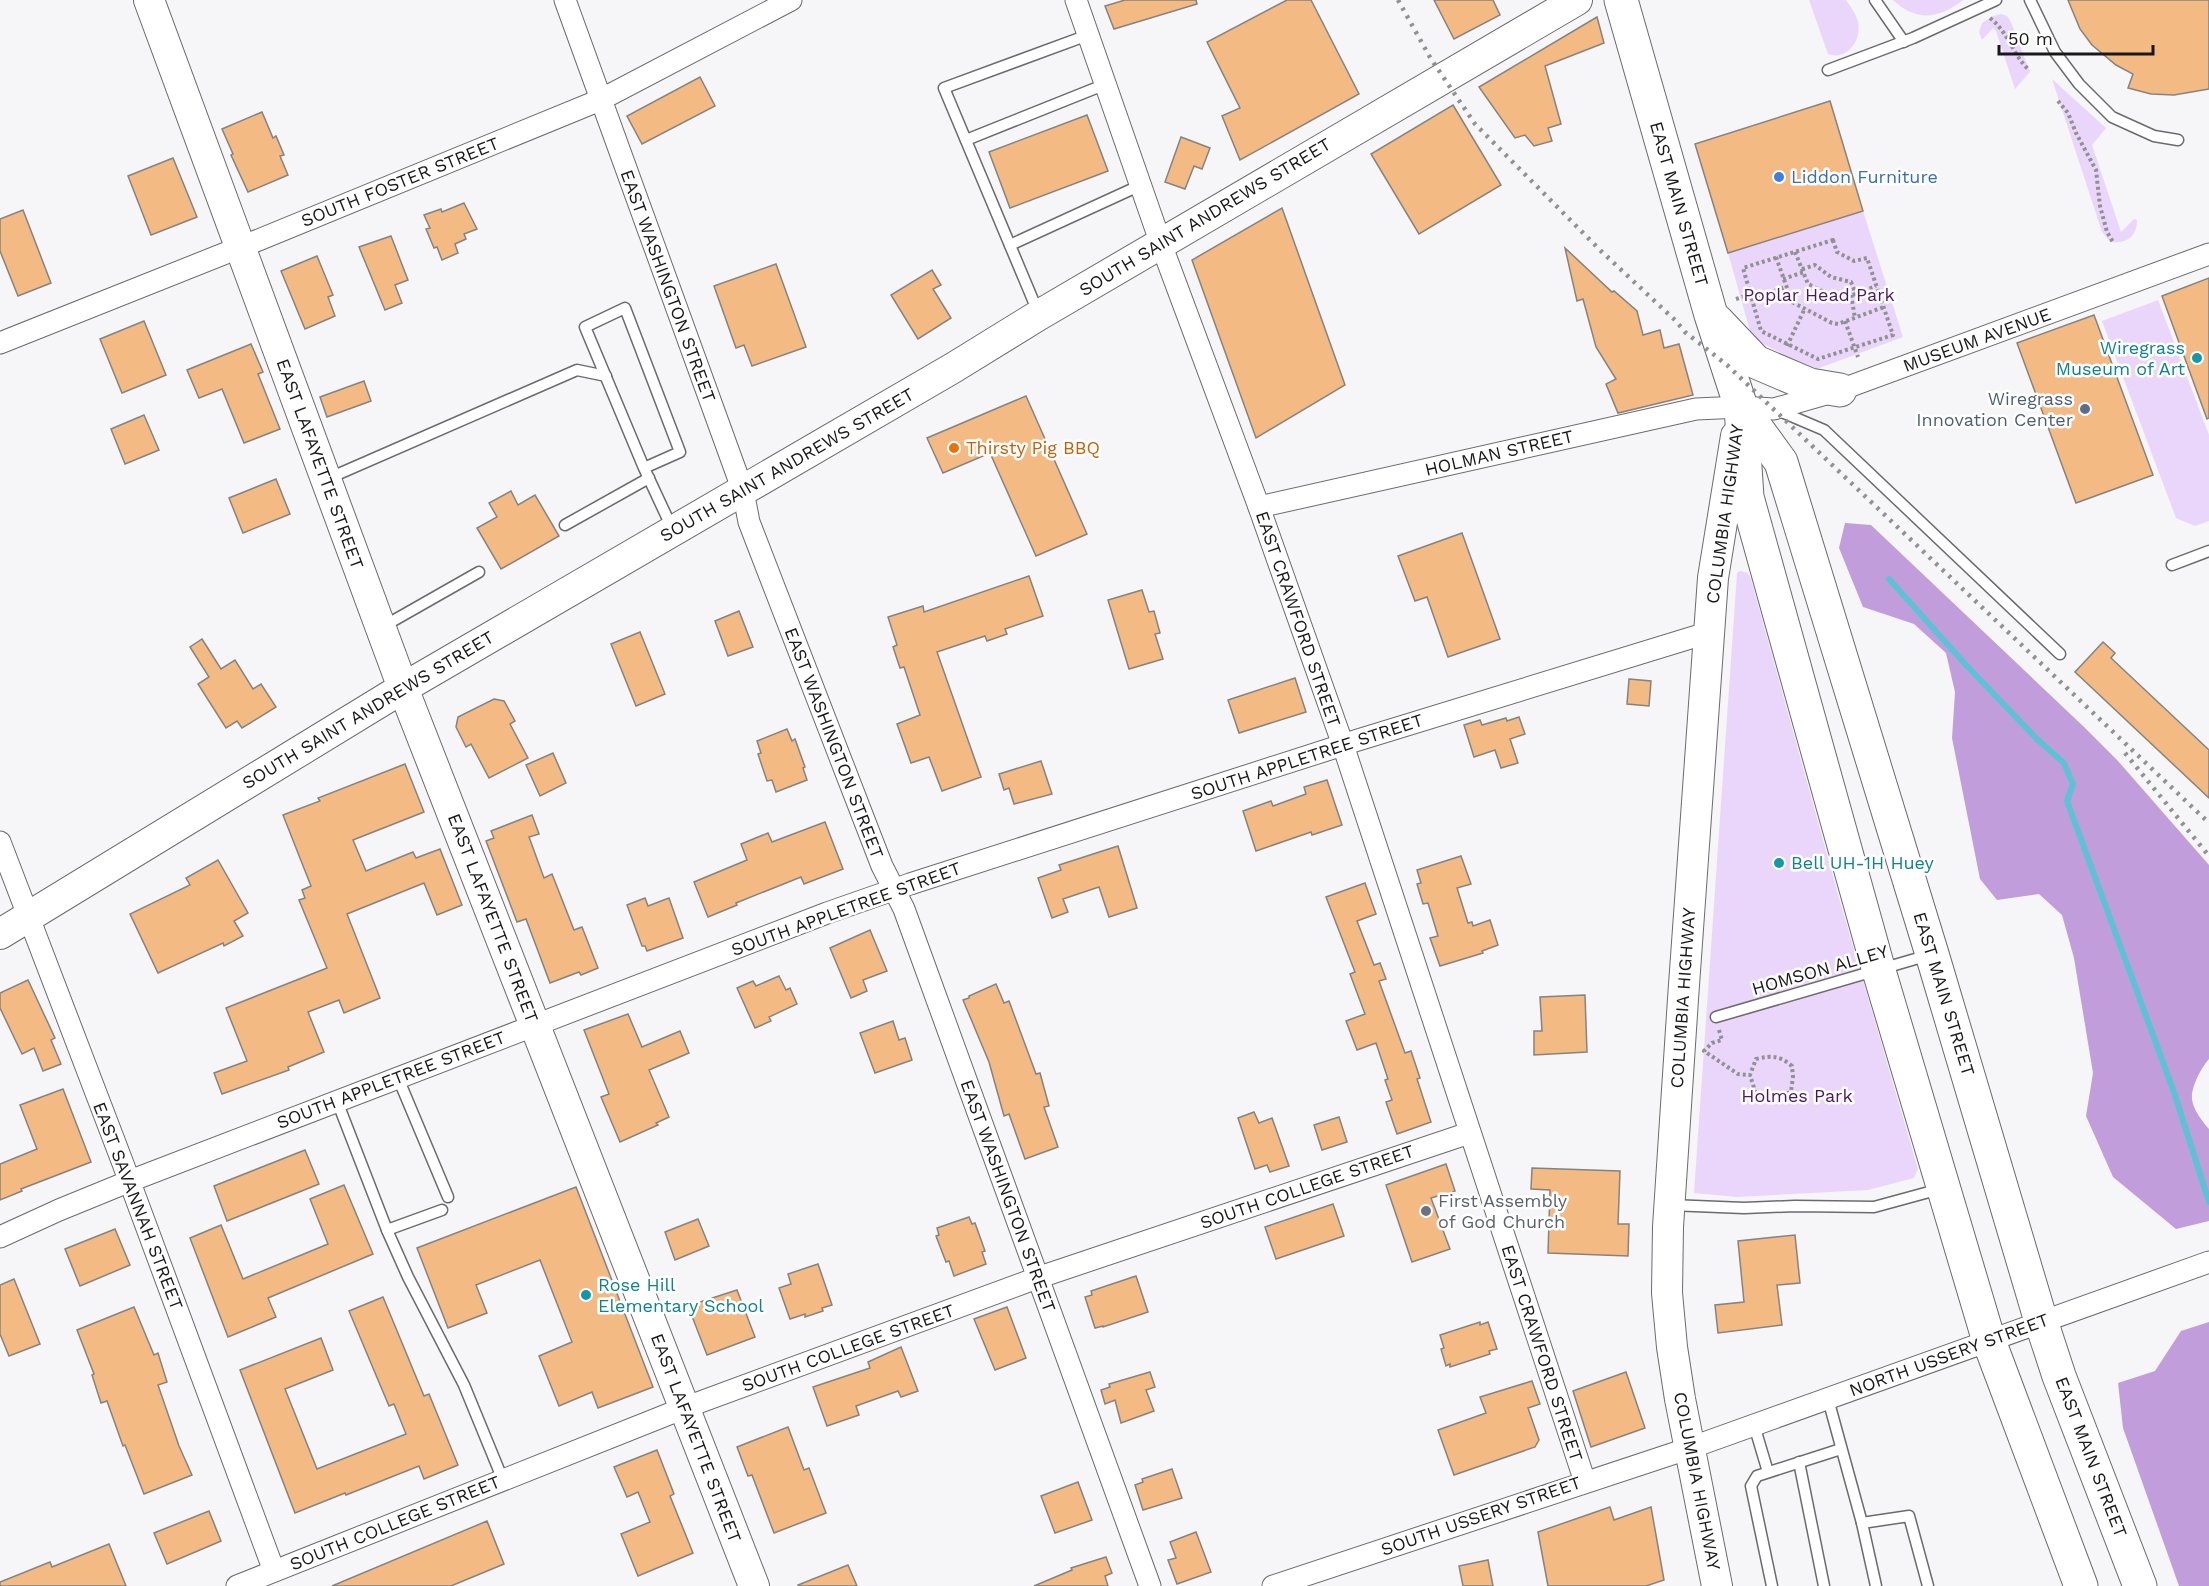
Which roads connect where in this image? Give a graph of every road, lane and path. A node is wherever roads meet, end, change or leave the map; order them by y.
1 (149, 0) edge
2 (565, 0) edge
3 (791, 0) edge
4 (1076, 0) edge
5 (1577, 0) edge
6 (1621, 0) edge
7 (1875, 0) edge
8 (1996, 0) edge
9 (2030, 0) edge
10 (1989, 18) dead end
11 (1088, 35) junction
12 (1904, 42) junction
13 (2028, 69) dead end
14 (1828, 70) dead end
15 (1106, 84) junction
16 (600, 100) junction
17 (2058, 101) dead end
18 (966, 140) junction
19 (2178, 140) dead end
20 (1141, 186) junction
21 (2114, 242) dead end
22 (1161, 244) junction
23 (1010, 245) junction
24 (240, 248) junction
25 (1795, 252) junction
26 (2209, 254) edge
27 (1776, 257) junction
28 (1803, 271) junction
29 (1784, 279) junction
30 (1876, 286) junction
31 (1786, 287) junction
32 (1853, 295) junction
33 (1751, 296) junction
34 (1723, 307) junction
35 (1884, 307) junction
36 (1805, 308) junction
37 (1039, 315) junction
38 (1855, 318) junction
39 (1845, 321) junction
40 (0, 343) edge
41 (1788, 344) junction
42 (1855, 348) junction
43 (1858, 357) dead end
44 (606, 376) junction
45 (1840, 390) junction
46 (1741, 407) junction
47 (1774, 409) junction
48 (646, 473) junction
49 (326, 480) junction
50 (742, 491) junction
51 (1259, 507) junction
52 (565, 525) dead end
53 (673, 531) junction
54 (2209, 551) edge
55 (2172, 565) dead end
56 (479, 572) dead end
57 (381, 628) junction
58 (1710, 632) junction
59 (2060, 654) dead end
60 (403, 687) junction
61 (1342, 745) junction
62 (0, 842) edge
63 (894, 889) junction
64 (28, 917) junction
65 (0, 934) edge
66 (1932, 954) junction
67 (1880, 971) junction
68 (1716, 1017) joint
69 (534, 1025) junction
70 (1750, 1075) junction
71 (398, 1078) junction
72 (337, 1101) junction
73 (1469, 1133) junction
74 (130, 1181) junction
75 (1944, 1188) junction
76 (448, 1197) dead end
77 (1670, 1205) junction
78 (442, 1210) dead end
79 (387, 1230) junction
80 (0, 1237) edge
81 (2209, 1262) edge
82 (1038, 1278) junction
83 (2042, 1321) junction
84 (1989, 1341) junction
85 (1828, 1399) junction
86 (684, 1408) junction
87 (1754, 1425) junction
88 (1690, 1448) junction
89 (1841, 1449) junction
90 (1799, 1462) junction
91 (1768, 1472) junction
92 (503, 1480) junction
93 (1585, 1482) junction
94 (1862, 1522) junction
95 (274, 1571) junction
96 (237, 1586) edge
97 (754, 1586) edge
98 (1150, 1586) edge
99 (1273, 1586) edge
100 (1717, 1586) edge
101 (1772, 1586) edge
102 (1824, 1586) edge
103 (1876, 1586) edge
104 (1928, 1586) edge
105 (2081, 1586) edge
106 (2140, 1586) edge

1 - 24 street, EAST LAFAYETTE STREET
2 - 16 street, EAST WASHINGTON STREET
3 - 16 street, SOUTH FOSTER STREET
4 - 11 street, EAST CRAWFORD STREET
5 - 22 street, SOUTH SAINT ANDREWS STREET
6 - 34 main road, EAST MAIN STREET
7 - 12 lane
8 - 12 lane
9 - 19 lane
10 - 13 path
11 - 15 street, EAST CRAWFORD STREET
11 - 18 lane
12 - 14 lane
15 - 18 lane
15 - 20 street, EAST CRAWFORD STREET
16 - 24 street, SOUTH FOSTER STREET
16 - 50 street, EAST WASHINGTON STREET
17 - 21 path
18 - 23 lane
20 - 22 street, EAST CRAWFORD STREET
20 - 23 lane
22 - 37 street, SOUTH SAINT ANDREWS STREET
22 - 51 street, EAST CRAWFORD STREET
23 - 37 lane
24 - 40 street, SOUTH FOSTER STREET
24 - 49 street, EAST LAFAYETTE STREET
25 - 27 path
25 - 28 path
25 - 30 path
26 - 45 street, MUSEUM AVENUE
27 - 29 path
27 - 33 path
28 - 29 path
28 - 32 path
28 - 32 path
29 - 31 path
30 - 32 path
30 - 35 path
31 - 33 path
31 - 36 path
32 - 38 path
33 - 34 path
33 - 41 path
34 - 45 main road
34 - 46 main road, EAST MAIN STREET
35 - 38 path
35 - 42 path
36 - 39 path
36 - 41 path
37 - 50 street, SOUTH SAINT ANDREWS STREET
38 - 39 path
39 - 42 path
41 - 42 path
42 - 43 path
44 - 48 lane
44 - 48 lane
44 - 49 lane
45 - 47 street, MUSEUM AVENUE
46 - 47 street, MUSEUM AVENUE
46 - 51 street, HOLMAN STREET
46 - 58 street, COLUMBIA HIGHWAY
46 - 66 main road, EAST MAIN STREET
46 - 67 main road, EAST MAIN STREET
47 - 59 lane
48 - 52 lane
48 - 53 lane
49 - 57 street, EAST LAFAYETTE STREET
50 - 53 street, SOUTH SAINT ANDREWS STREET
50 - 63 street, EAST WASHINGTON STREET
51 - 61 street, EAST CRAWFORD STREET
53 - 60 street, SOUTH SAINT ANDREWS STREET
54 - 55 lane
56 - 57 lane
57 - 60 street, EAST LAFAYETTE STREET
58 - 61 street, SOUTH APPLETREE STREET
58 - 77 street, COLUMBIA HIGHWAY
60 - 64 street, SOUTH SAINT ANDREWS STREET
60 - 69 street, EAST LAFAYETTE STREET
61 - 63 street, SOUTH APPLETREE STREET
61 - 73 street, EAST CRAWFORD STREET
62 - 64 street, EAST SAVANNAH STREET
63 - 69 street, SOUTH APPLETREE STREET
63 - 82 street, EAST WASHINGTON STREET
64 - 65 street, SOUTH SAINT ANDREWS STREET
64 - 74 street, EAST SAVANNAH STREET
66 - 67 lane, HOMSON ALLEY
66 - 83 main road, EAST MAIN STREET
67 - 68 lane, HOMSON ALLEY
67 - 75 main road, EAST MAIN STREET
68 - 70 path
69 - 71 street, SOUTH APPLETREE STREET
69 - 86 street, EAST LAFAYETTE STREET
70 - 70 path
71 - 72 street, SOUTH APPLETREE STREET
71 - 76 lane
72 - 74 street, SOUTH APPLETREE STREET
72 - 79 lane
73 - 82 street, SOUTH COLLEGE STREET
73 - 93 street, EAST CRAWFORD STREET
74 - 80 street, SOUTH APPLETREE STREET
74 - 95 street, EAST SAVANNAH STREET
75 - 77 lane
75 - 84 main road, EAST MAIN STREET
77 - 88 street, COLUMBIA HIGHWAY
78 - 79 lane
79 - 92 lane
81 - 83 street, NORTH USSERY STREET
82 - 86 street, SOUTH COLLEGE STREET
82 - 98 street, EAST WASHINGTON STREET
83 - 84 street, NORTH USSERY STREET
83 - 106 main road, EAST MAIN STREET
84 - 85 street, NORTH USSERY STREET
84 - 105 main road, EAST MAIN STREET
85 - 87 street, NORTH USSERY STREET
85 - 89 lane
86 - 92 street, SOUTH COLLEGE STREET
86 - 97 street, EAST LAFAYETTE STREET
87 - 88 street, NORTH USSERY STREET
87 - 91 lane
88 - 93 street, SOUTH USSERY STREET
88 - 100 street, COLUMBIA HIGHWAY
89 - 90 lane
89 - 94 lane
90 - 91 lane
90 - 102 lane
91 - 101 lane
92 - 95 street, SOUTH COLLEGE STREET
93 - 99 street, SOUTH USSERY STREET
94 - 103 lane
94 - 104 lane
95 - 96 street, SOUTH COLLEGE STREET

